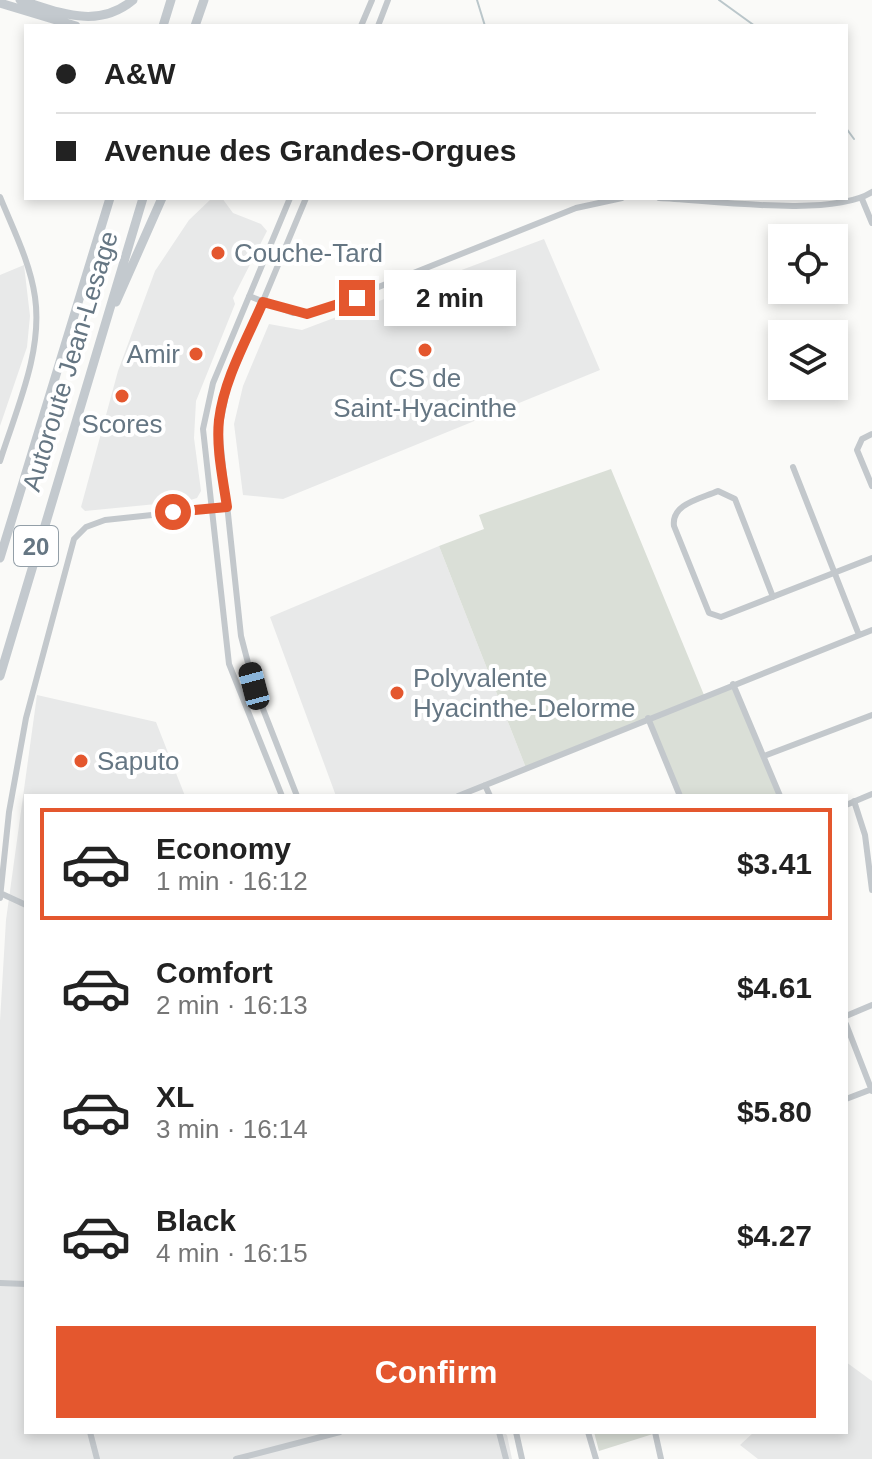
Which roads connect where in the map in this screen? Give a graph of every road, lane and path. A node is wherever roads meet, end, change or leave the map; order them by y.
1 (133, 0) edge
2 (171, 0) edge
3 (204, 0) edge
4 (372, 0) edge
5 (388, 0) edge
6 (23, 1) edge
7 (0, 3) edge
8 (69, 24) edge
9 (164, 24) edge
10 (198, 24) edge
11 (362, 24) edge
12 (379, 24) edge
13 (872, 192) edge
14 (0, 197) edge
15 (862, 199) junction
16 (109, 200) edge
17 (142, 200) edge
18 (161, 200) edge
19 (289, 200) edge
20 (305, 200) edge
21 (613, 200) edge
22 (700, 200) edge
23 (3, 212) edge
24 (872, 223) edge
25 (249, 296) junction
26 (263, 302) junction
27 (97, 346) junction
28 (872, 434) edge
29 (0, 461) edge
30 (793, 467) dead end
31 (872, 486) edge
32 (227, 507) junction
33 (211, 509) junction
34 (0, 558) edge
35 (872, 558) edge
36 (835, 573) junction
37 (773, 597) junction
38 (872, 630) edge
39 (859, 635) junction
40 (0, 676) edge
41 (733, 684) junction
42 (872, 715) edge
43 (648, 718) junction
44 (764, 756) junction
45 (485, 785) junction
46 (281, 794) edge
47 (296, 794) edge
48 (463, 794) edge
49 (489, 794) edge
50 (679, 794) edge
51 (779, 794) edge
52 (872, 794) edge
53 (854, 801) junction
54 (848, 804) edge
55 (870, 855) edge
56 (872, 890) edge
57 (0, 896) edge
58 (24, 904) edge
59 (872, 1005) edge
60 (848, 1015) edge
61 (848, 1029) edge
62 (872, 1090) edge
63 (848, 1098) edge
64 (0, 1283) edge
65 (24, 1284) edge
66 (91, 1434) edge
67 (332, 1434) edge
68 (500, 1434) edge
69 (516, 1434) edge
70 (589, 1434) edge
71 (655, 1434) edge
72 (97, 1459) edge
73 (236, 1459) edge
74 (506, 1459) edge
75 (522, 1459) edge
76 (596, 1459) edge
77 (661, 1459) edge

1 - 6 highway
2 - 9 highway
3 - 10 highway
4 - 11 street
5 - 12 street
7 - 8 highway
13 - 15 street
14 - 23 street
15 - 22 street
15 - 24 street
16 - 34 highway, Autoroute Jean-Lesage / 20
17 - 27 highway, Autoroute Jean-Lesage / 20
18 - 27 highway
19 - 25 street
20 - 26 street
21 - 26 street
23 - 29 street
25 - 26 street
25 - 33 street
26 - 32 street
27 - 40 highway, Autoroute Jean-Lesage / 20
28 - 31 street
30 - 36 street
32 - 33 street
32 - 47 street
33 - 46 street
33 - 57 street
35 - 36 street
36 - 37 street
36 - 39 street
37 - 37 street
38 - 39 street
39 - 41 street
41 - 43 street
41 - 44 street
42 - 44 street
43 - 45 street
43 - 50 street
44 - 51 street
45 - 48 street
45 - 49 street
52 - 53 street
53 - 54 street
53 - 55 street
55 - 56 street
57 - 58 street
59 - 60 street
61 - 62 street
62 - 63 street
64 - 65 street
66 - 72 street
67 - 73 street
68 - 74 street
69 - 75 street
70 - 76 street
71 - 77 street

